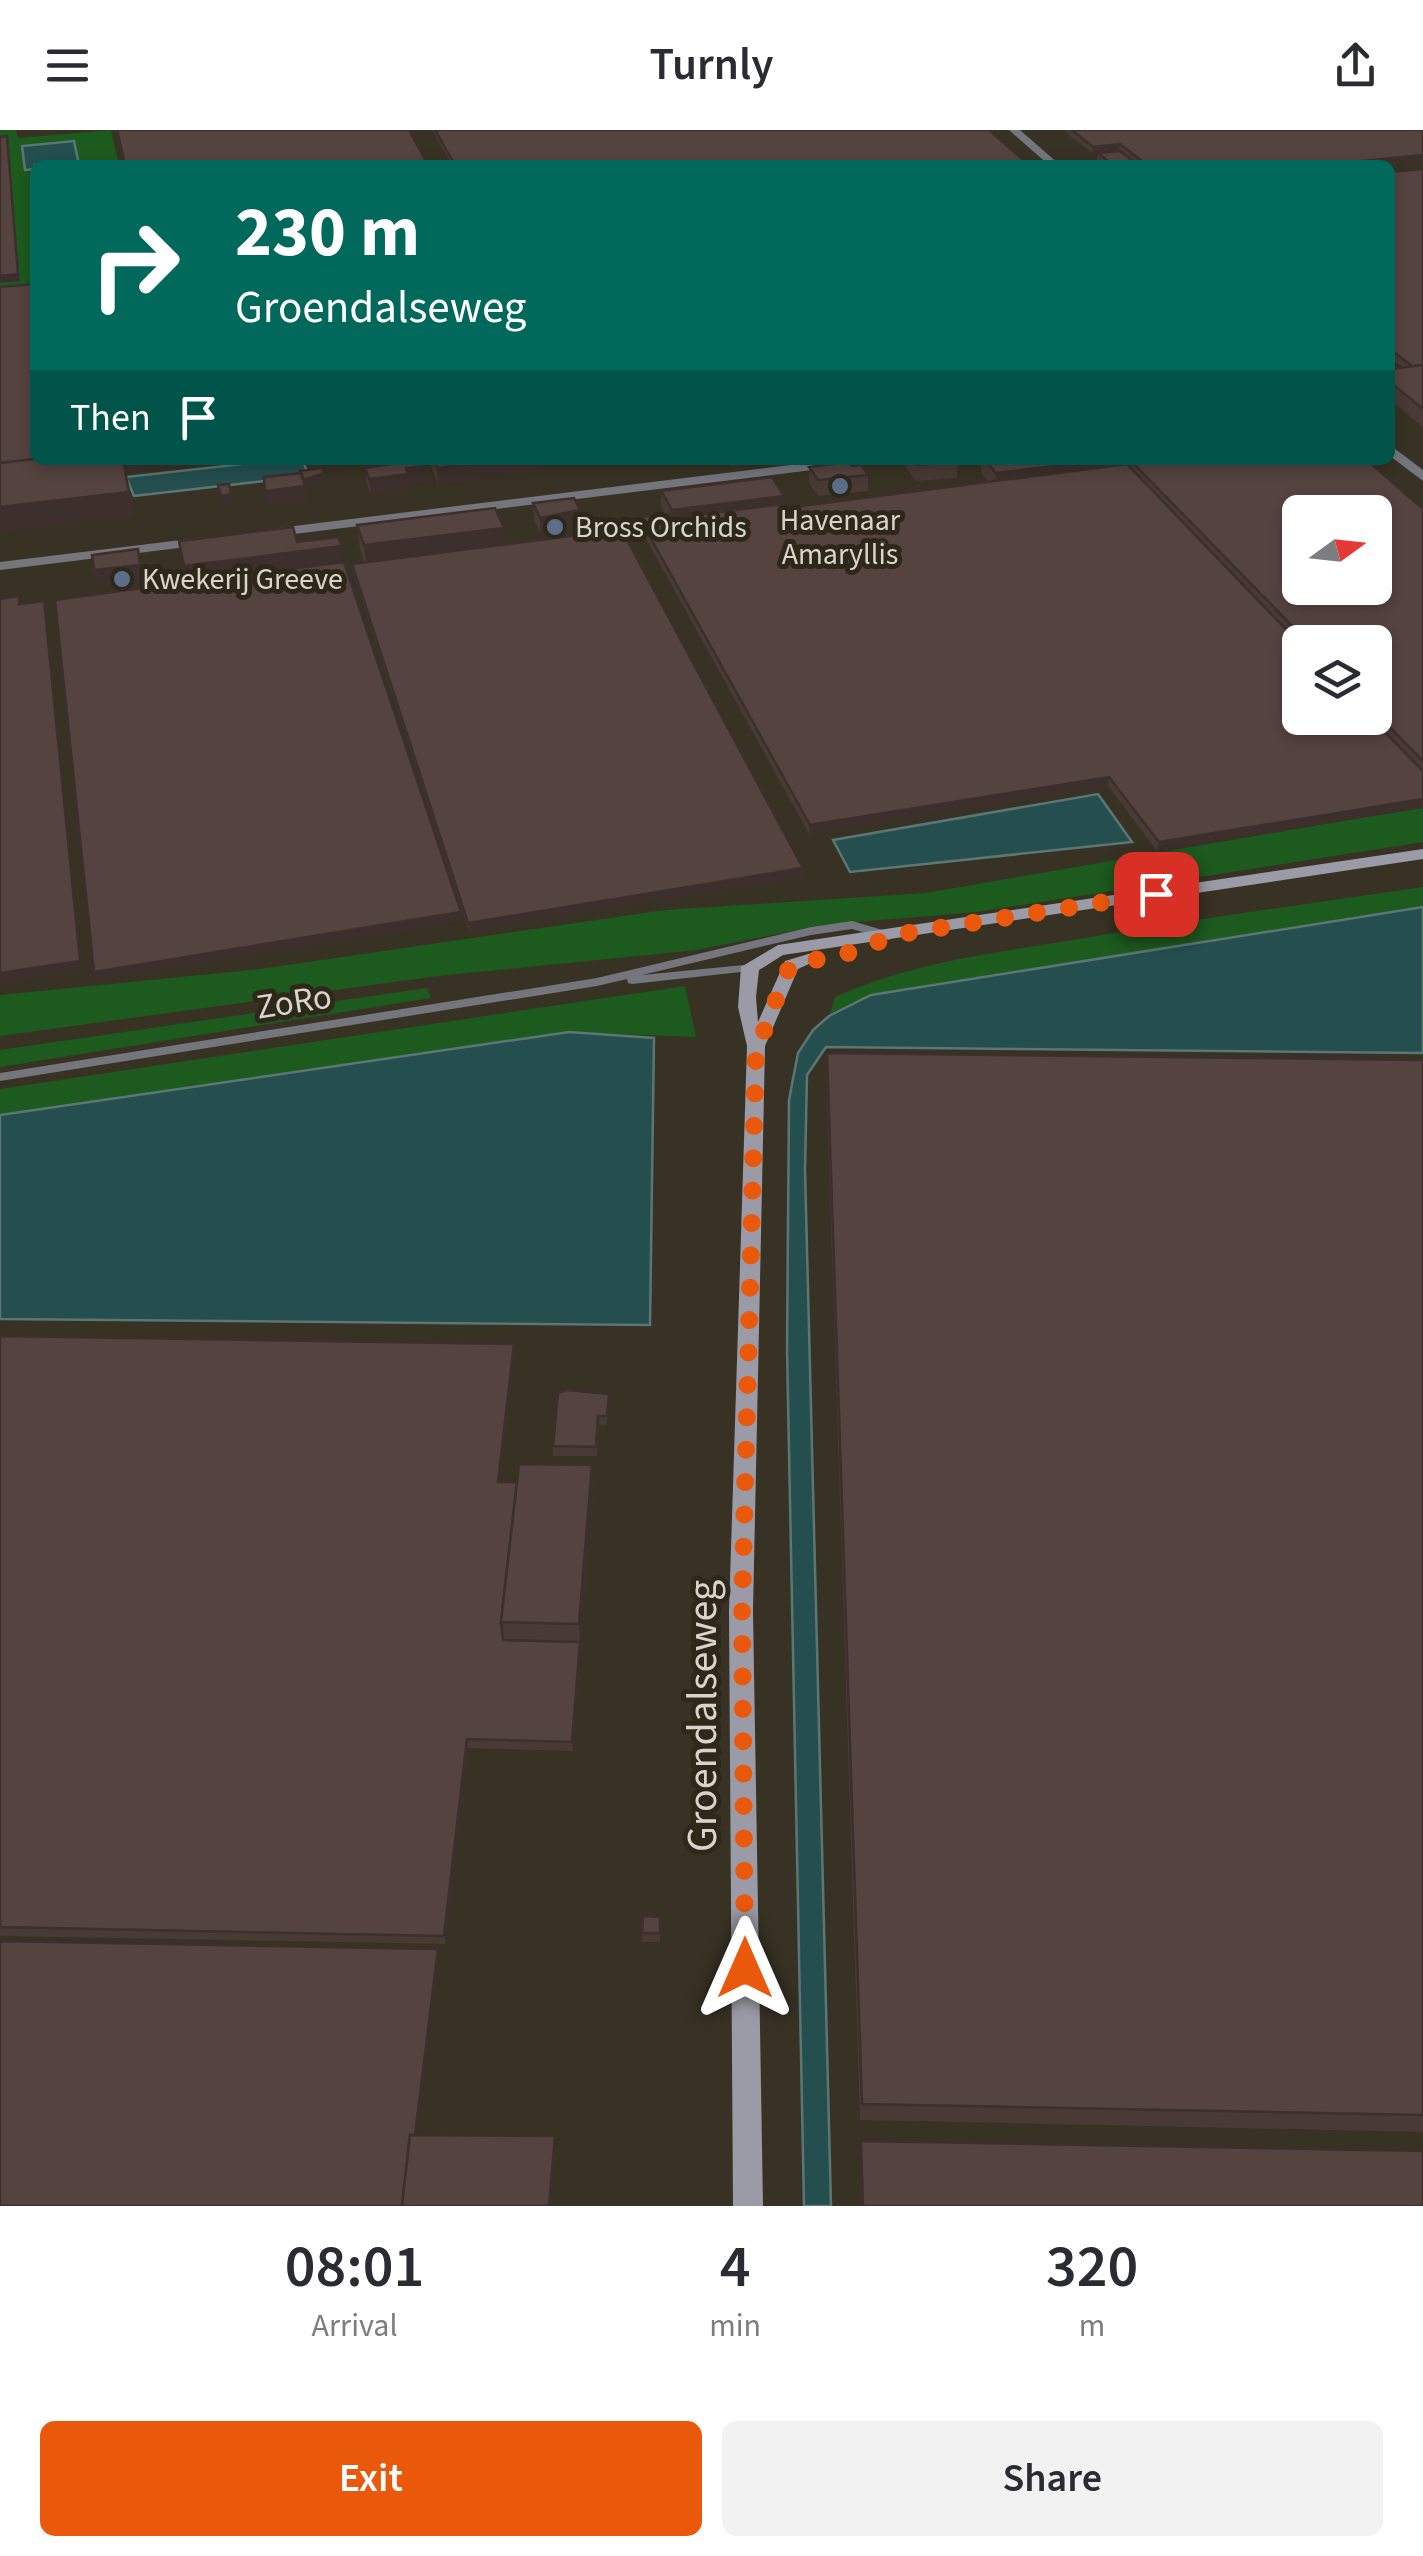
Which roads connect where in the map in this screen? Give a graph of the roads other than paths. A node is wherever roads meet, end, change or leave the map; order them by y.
1 (1014, 130) edge
2 (1049, 160) edge
3 (1395, 453) edge
4 (821, 465) edge
5 (1423, 477) edge
6 (254, 535) edge
7 (215, 540) edge
8 (0, 566) edge
9 (1423, 854) edge
10 (888, 936) junction
11 (815, 957) junction
12 (750, 967) junction
13 (596, 982) junction
14 (756, 1046) junction
15 (0, 1077) edge
16 (748, 2206) edge

1 - 2 street
3 - 5 street
4 - 6 street
7 - 8 street
9 - 10 street
10 - 11 street
10 - 12 street
10 - 13 lane, ZoRo
11 - 12 street
11 - 14 street, Groendalseweg
12 - 13 lane, ZoRo
12 - 14 street, Groendalseweg
13 - 15 lane, ZoRo
14 - 16 street, Groendalseweg

